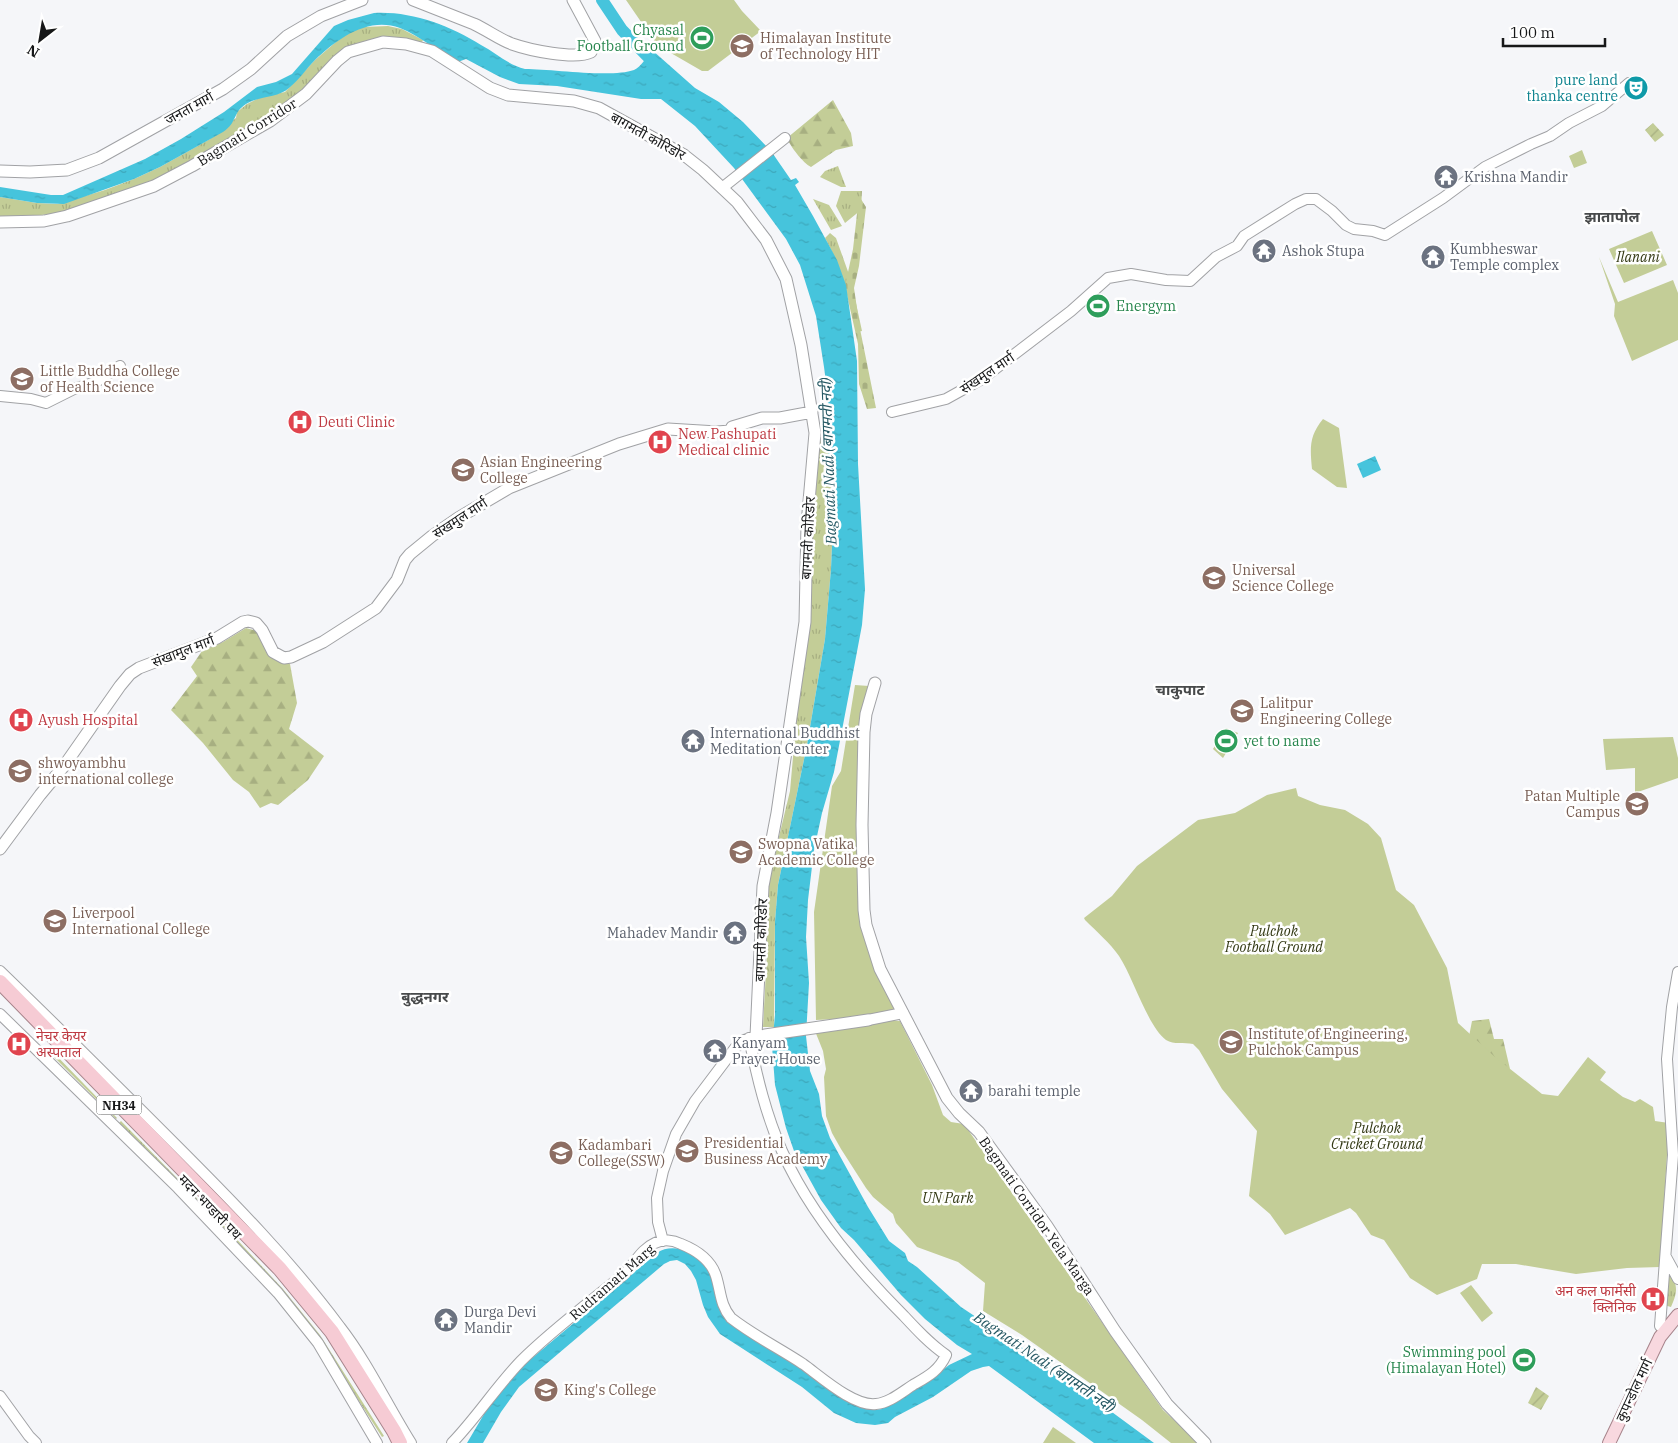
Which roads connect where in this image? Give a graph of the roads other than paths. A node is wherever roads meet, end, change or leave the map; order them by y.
1 (362, 0) edge
2 (413, 0) edge
3 (573, 0) edge
4 (475, 79) joint
5 (1629, 82) dead end
6 (785, 138) dead end
7 (0, 171) edge
8 (722, 188) junction
9 (0, 222) edge
10 (120, 366) dead end
11 (0, 396) edge
12 (812, 412) junction
13 (892, 412) dead end
14 (400, 571) joint
15 (875, 683) dead end
16 (0, 849) edge
17 (0, 971) edge
18 (1678, 972) edge
19 (0, 982) edge
20 (0, 996) edge
21 (903, 1013) junction
22 (0, 1014) edge
23 (868, 1020) joint
24 (757, 1036) junction
25 (663, 1241) junction
26 (1665, 1256) junction
27 (1678, 1280) edge
28 (1678, 1304) edge
29 (1678, 1315) edge
30 (1660, 1332) junction
31 (0, 1396) edge
32 (36, 1443) edge
33 (377, 1443) edge
34 (391, 1443) edge
35 (400, 1443) edge
36 (411, 1443) edge
37 (452, 1443) edge
38 (1205, 1443) edge
39 (1609, 1443) edge

1 - 7 main road, जनता मार्ग
2 - 3 main road
4 - 8 main road, बागमती कोरिडोर
4 - 9 main road, Bagmati Corridor
5 - 13 street, संखमुल मार्ग
6 - 8 street
8 - 12 main road, बागमती कोरिडोर
10 - 11 street
12 - 14 main road, संखमुल मार्ग
12 - 24 main road, बागमती कोरिडोर
14 - 16 main road, संखामुल मार्ग
15 - 21 main road, Bagmati Corridor Yela Marga
17 - 36 street
18 - 26 street
19 - 35 highway, मदन भण्डारी पथ / NH34
20 - 34 highway, मदन भण्डारी पथ / NH34
21 - 23 street
21 - 38 main road, Bagmati Corridor Yela Marga
22 - 33 street
23 - 24 main road
24 - 25 street
24 - 25 street, Rudramati Marg
25 - 37 street, Rudramati Marg
26 - 27 street
26 - 30 street
28 - 30 main road
29 - 30 main road
30 - 39 main road, कुपन्डोल मार्ग
31 - 32 street

